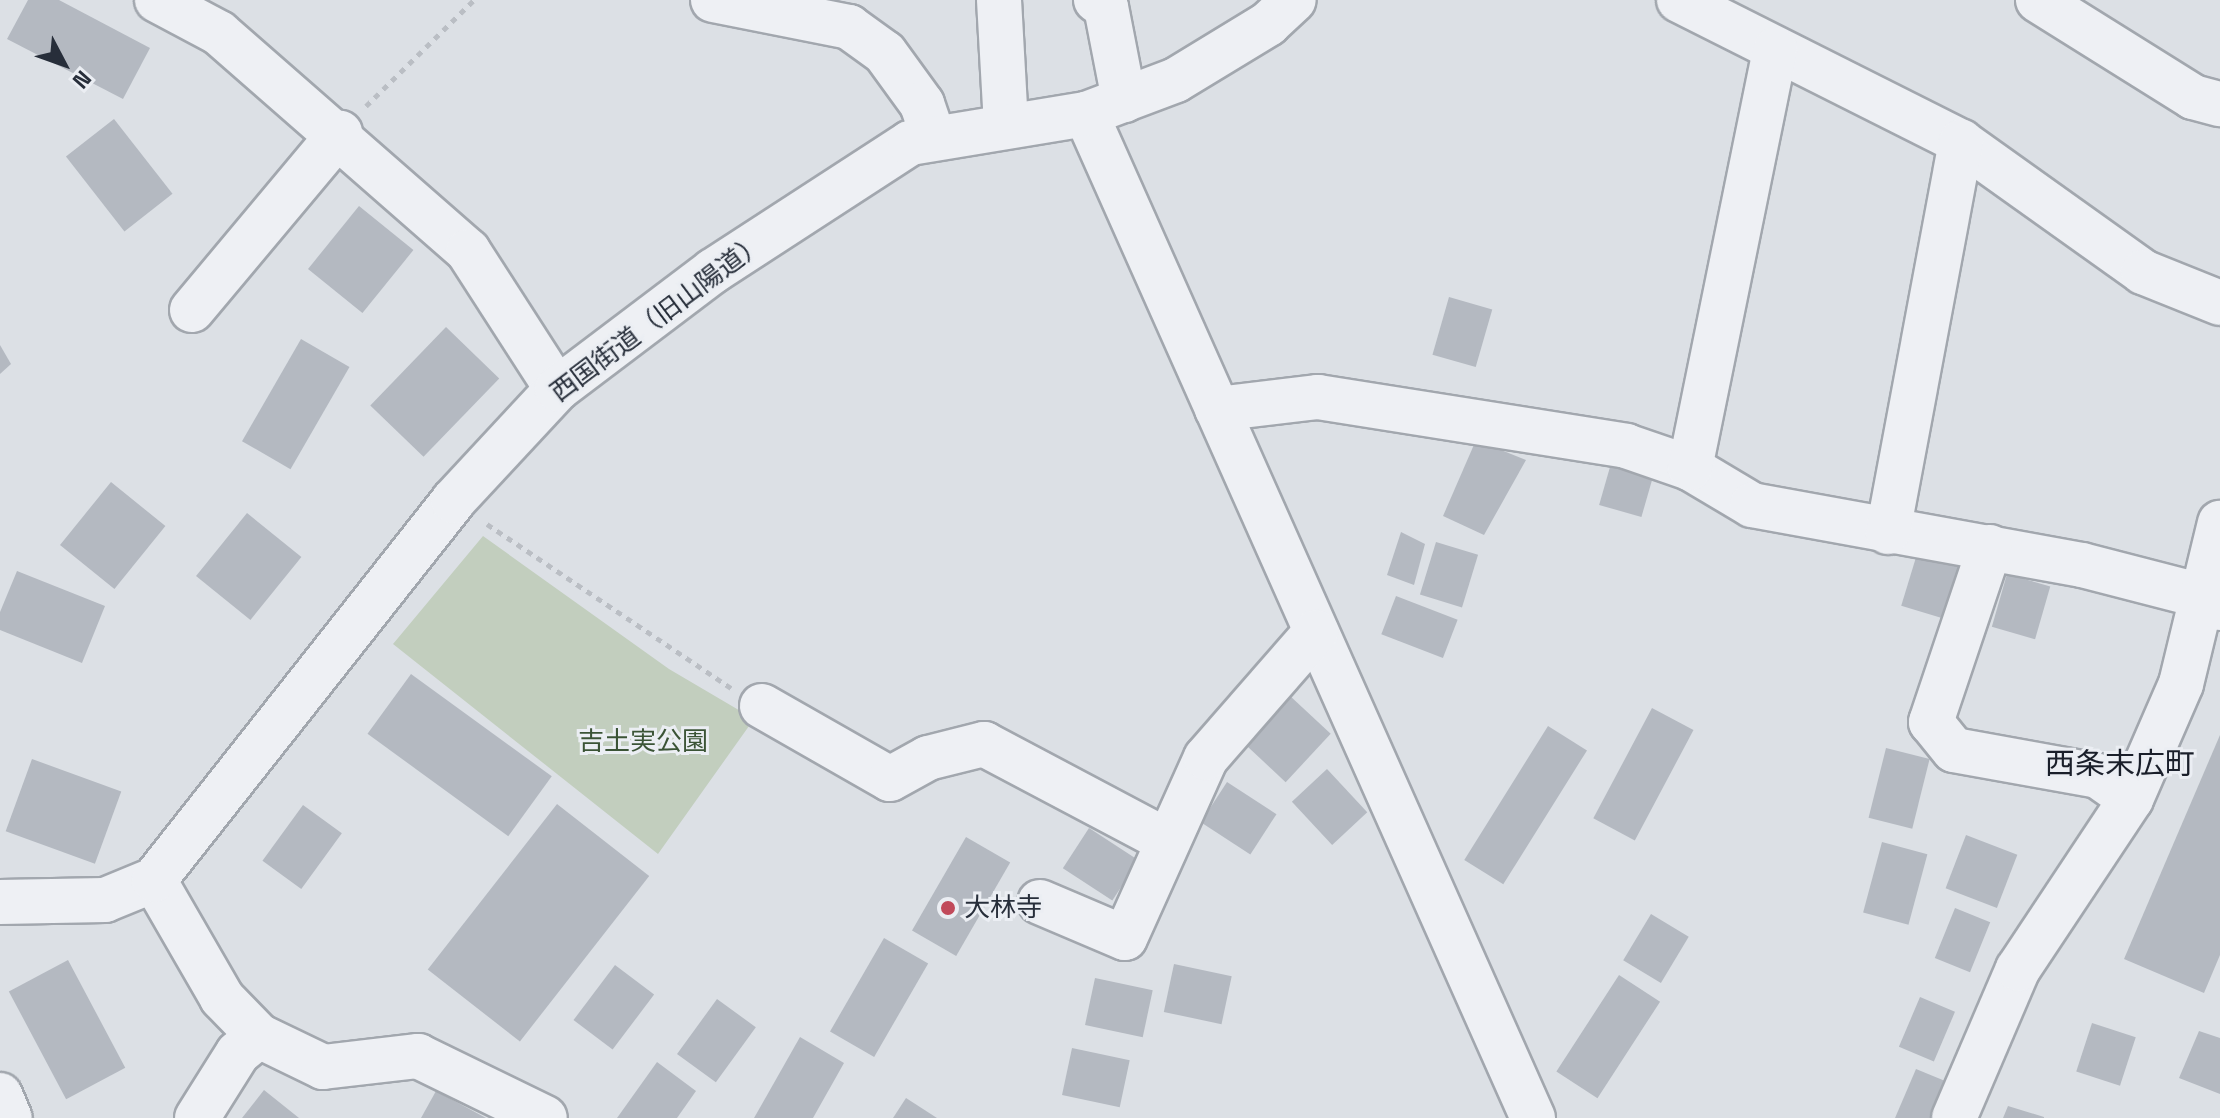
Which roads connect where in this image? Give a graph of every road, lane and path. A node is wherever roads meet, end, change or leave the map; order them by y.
1 (157, 0) edge
2 (474, 0) edge
3 (713, 0) edge
4 (999, 0) edge
5 (1096, 0) edge
6 (1294, 0) edge
7 (1679, 0) edge
8 (2038, 0) edge
9 (1775, 50) junction
10 (2220, 104) edge
11 (1105, 107) junction
12 (1006, 125) junction
13 (340, 133) junction
14 (934, 138) junction
15 (1961, 142) junction
16 (2220, 303) edge
17 (192, 310) dead end
18 (557, 389) junction
19 (1217, 409) junction
20 (1690, 468) junction
21 (453, 501) junction
22 (2220, 523) edge
23 (1888, 532) junction
24 (1990, 547) junction
25 (2213, 603) edge
26 (1316, 632) junction
27 (762, 706) joint
28 (2131, 799) junction
29 (1167, 841) junction
30 (154, 880) junction
31 (0, 902) edge
32 (1040, 902) dead end
33 (259, 1036) junction
34 (0, 1095) edge
35 (10, 1118) edge
36 (197, 1118) edge
37 (545, 1118) edge
38 (1533, 1118) edge
39 (1954, 1118) edge

1 - 13 street
2 - 13 path
3 - 14 street
4 - 12 street
5 - 11 street
6 - 11 street, 西国街道（旧山陽道）
7 - 9 street
8 - 10 street
9 - 15 street
9 - 20 street
11 - 12 street, 西国街道（旧山陽道）
11 - 19 street
12 - 14 street, 西国街道（旧山陽道）
13 - 17 street
13 - 18 street
14 - 18 street, 西国街道（旧山陽道）
15 - 16 street
15 - 23 street
18 - 21 street, 西国街道（旧山陽道）
19 - 20 street
19 - 26 street
20 - 23 street
21 - 27 path
21 - 30 street, 西国街道（旧山陽道）
22 - 25 street
23 - 24 street
24 - 25 street
24 - 28 street
25 - 28 street
26 - 29 street
26 - 38 street
27 - 29 street
28 - 39 street
29 - 32 street
30 - 31 street, 西国街道（旧山陽道）
30 - 33 street
33 - 36 street
33 - 37 street
34 - 35 street

